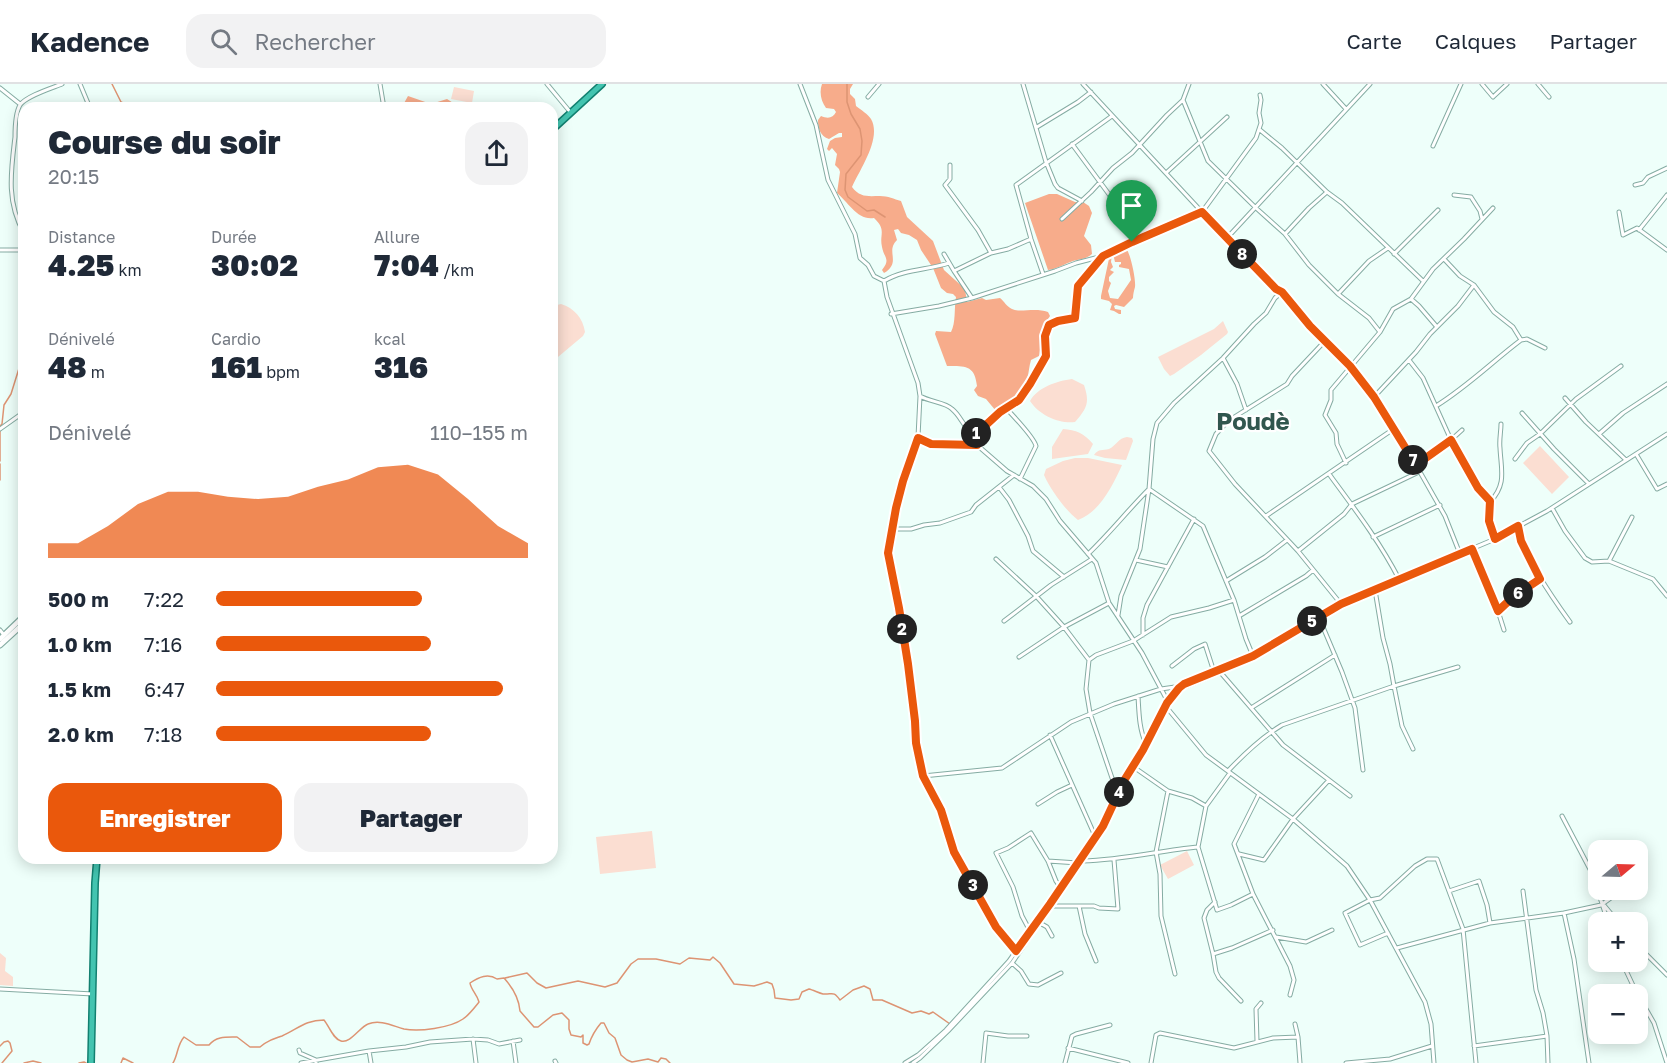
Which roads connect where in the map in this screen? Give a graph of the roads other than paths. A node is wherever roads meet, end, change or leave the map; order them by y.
1 (62, 84) edge
2 (80, 84) edge
3 (380, 84) edge
4 (547, 84) edge
5 (602, 84) edge
6 (800, 84) edge
7 (879, 84) edge
8 (1023, 84) edge
9 (1083, 84) edge
10 (1189, 84) edge
11 (1323, 84) edge
12 (1370, 84) edge
13 (1461, 84) edge
14 (1482, 84) edge
15 (1507, 84) edge
16 (1538, 84) edge
17 (0, 88) edge
18 (1091, 92) junction
19 (5, 93) junction
20 (1260, 95) dead end
21 (1549, 97) dead end
22 (0, 98) edge
23 (868, 98) dead end
24 (1183, 100) junction
25 (23, 102) edge
26 (88, 102) edge
27 (383, 102) edge
28 (18, 103) edge
29 (1346, 109) junction
30 (571, 113) junction
31 (18, 114) edge
32 (1112, 116) junction
33 (1227, 117) dead end
34 (558, 125) edge
35 (1036, 127) junction
36 (1260, 130) junction
37 (1200, 140) junction
38 (1072, 144) junction
39 (1139, 144) junction
40 (1433, 146) dead end
41 (1046, 162) junction
42 (1297, 164) junction
43 (950, 165) dead end
44 (1667, 168) edge
45 (1166, 173) junction
46 (1226, 178) junction
47 (1099, 182) junction
48 (1635, 185) dead end
49 (1328, 192) junction
50 (1454, 195) dead end
51 (1667, 195) edge
52 (1082, 201) junction
53 (1493, 207) dead end
54 (1256, 208) junction
55 (1438, 210) dead end
56 (1202, 212) junction
57 (1619, 212) dead end
58 (1062, 219) dead end
59 (1482, 219) junction
60 (18, 221) edge
61 (1639, 230) junction
62 (1286, 234) junction
63 (1227, 238) junction
64 (1031, 239) junction
65 (1132, 242) junction
66 (1388, 249) junction
67 (0, 250) edge
68 (18, 250) edge
69 (1667, 250) edge
70 (991, 253) junction
71 (944, 254) dead end
72 (1394, 254) junction
73 (1103, 256) junction
74 (1444, 259) junction
75 (949, 263) junction
76 (954, 271) junction
77 (1044, 274) junction
78 (884, 280) junction
79 (1423, 281) junction
80 (1474, 285) junction
81 (1282, 292) junction
82 (1338, 294) junction
83 (972, 298) junction
84 (1410, 299) junction
85 (892, 313) junction
86 (1437, 327) junction
87 (1380, 332) junction
88 (1521, 340) junction
89 (1324, 341) junction
90 (1545, 348) dead end
91 (1222, 358) junction
92 (1409, 360) junction
93 (1350, 366) junction
94 (1621, 366) dead end
95 (1666, 386) edge
96 (920, 396) junction
97 (1374, 397) junction
98 (1565, 398) dead end
99 (1571, 404) junction
100 (1436, 406) junction
101 (1007, 409) junction
102 (1246, 410) junction
103 (1522, 413) dead end
104 (18, 416) edge
105 (1501, 424) dead end
106 (1395, 428) junction
107 (0, 429) edge
108 (1462, 430) dead end
109 (1540, 434) junction
110 (1599, 434) junction
111 (1667, 434) edge
112 (975, 435) junction
113 (918, 438) junction
114 (1451, 440) junction
115 (977, 445) junction
116 (1636, 454) junction
117 (1515, 459) dead end
118 (1626, 460) junction
119 (1346, 463) junction
120 (1416, 465) junction
121 (1419, 472) junction
122 (1329, 474) junction
123 (1014, 475) junction
124 (1020, 479) junction
125 (1590, 484) junction
126 (1667, 484) edge
127 (999, 487) junction
128 (1149, 489) junction
129 (1490, 501) junction
130 (1352, 504) junction
131 (1440, 505) junction
132 (1552, 508) junction
133 (1266, 516) junction
134 (1632, 517) dead end
135 (1194, 519) junction
136 (1518, 526) junction
137 (891, 529) junction
138 (1373, 537) junction
139 (1495, 539) junction
140 (1287, 540) junction
141 (1472, 549) junction
142 (1298, 551) junction
143 (1088, 554) junction
144 (1460, 554) junction
145 (996, 559) dead end
146 (1092, 559) junction
147 (1136, 560) junction
148 (1609, 561) junction
149 (1168, 567) junction
150 (1313, 570) junction
151 (1064, 577) junction
152 (1399, 579) junction
153 (1540, 579) junction
154 (1226, 581) junction
155 (1375, 590) junction
156 (1362, 595) junction
157 (1036, 596) junction
158 (1667, 596) edge
159 (1234, 600) junction
160 (1109, 603) junction
161 (1341, 604) junction
162 (1498, 611) junction
163 (1239, 616) junction
164 (1118, 617) junction
165 (1320, 620) junction
166 (1004, 621) dead end
167 (18, 622) edge
168 (1570, 622) dead end
169 (1064, 627) junction
170 (18, 628) edge
171 (0, 630) edge
172 (1504, 630) dead end
173 (1143, 635) junction
174 (2, 637) edge
175 (1133, 641) junction
176 (0, 645) edge
177 (1335, 655) junction
178 (1253, 656) junction
179 (1019, 657) dead end
180 (1089, 660) junction
181 (1172, 666) dead end
182 (1458, 667) dead end
183 (1214, 672) junction
184 (1221, 673) junction
185 (1394, 686) junction
186 (1179, 688) junction
187 (1161, 689) junction
188 (1138, 696) junction
189 (1352, 700) junction
190 (1169, 702) junction
191 (1251, 708) junction
192 (1168, 709) junction
193 (1090, 713) junction
194 (1271, 732) junction
195 (1050, 735) junction
196 (1146, 744) junction
197 (1413, 749) dead end
198 (1136, 768) junction
199 (1363, 770) dead end
200 (1229, 772) junction
201 (923, 776) junction
202 (1329, 780) junction
203 (1072, 785) junction
204 (1120, 790) junction
205 (1168, 791) junction
206 (1259, 794) junction
207 (1350, 796) dead end
208 (1038, 804) dead end
209 (1206, 806) junction
210 (1562, 816) dead end
211 (1293, 819) junction
212 (1095, 836) junction
213 (1198, 847) junction
214 (1156, 852) junction
215 (1239, 854) junction
216 (1114, 860) junction
217 (1048, 861) junction
218 (1083, 861) junction
219 (1078, 863) junction
220 (97, 864) edge
221 (1060, 888) junction
222 (1449, 891) junction
223 (1522, 891) dead end
224 (1253, 894) junction
225 (1370, 900) junction
226 (1609, 900) edge
227 (1215, 902) junction
228 (1602, 905) junction
229 (1053, 906) junction
230 (1078, 906) junction
231 (1604, 912) edge
232 (1609, 912) edge
233 (1564, 913) junction
234 (1527, 917) junction
235 (1040, 923) junction
236 (1490, 923) junction
237 (1463, 929) junction
238 (1273, 930) junction
239 (1332, 930) dead end
240 (1030, 931) junction
241 (1388, 933) junction
242 (1052, 936) dead end
243 (1276, 937) junction
244 (1397, 948) junction
245 (1016, 951) junction
246 (1213, 954) junction
247 (1648, 956) edge
248 (1096, 961) dead end
249 (1012, 963) junction
250 (1061, 974) dead end
251 (1175, 974) dead end
252 (1667, 975) edge
253 (0, 989) edge
254 (93, 994) junction
255 (1290, 995) dead end
256 (1241, 1001) dead end
257 (1261, 1003) dead end
258 (1648, 1012) edge
259 (1295, 1024) dead end
260 (952, 1025) junction
261 (1110, 1025) dead end
262 (1028, 1036) dead end
263 (1298, 1036) junction
264 (1547, 1036) junction
265 (472, 1039) junction
266 (520, 1040) dead end
267 (513, 1041) junction
268 (1257, 1041) junction
269 (1432, 1046) junction
270 (1474, 1046) junction
271 (1068, 1048) junction
272 (299, 1050) dead end
273 (369, 1051) junction
274 (316, 1061) edge
275 (92, 1063) edge
276 (301, 1063) edge
277 (371, 1063) edge
278 (476, 1063) edge
279 (516, 1063) edge
280 (905, 1063) edge
281 (913, 1063) edge
282 (983, 1063) edge
283 (1065, 1063) edge
284 (1128, 1063) edge
285 (1151, 1063) edge
286 (1300, 1063) edge
287 (1346, 1063) edge
288 (1434, 1063) edge
289 (1476, 1063) edge
290 (1548, 1063) edge
291 (1588, 1063) edge
292 (1667, 1063) edge

1 - 25 street
2 - 26 street
3 - 27 street
4 - 30 street
5 - 30 highway
6 - 78 street
7 - 23 street
8 - 35 street
9 - 18 street
10 - 24 street
11 - 29 street
12 - 29 street
13 - 40 street
14 - 15 street
16 - 21 street
17 - 19 street
18 - 32 street
18 - 35 street
19 - 22 street
19 - 28 street
20 - 36 street
24 - 37 street
24 - 39 street
29 - 42 street
30 - 34 highway
31 - 60 street
32 - 38 street
32 - 39 street
33 - 37 street
35 - 41 street
36 - 42 street
36 - 46 street
37 - 45 street
37 - 46 street
38 - 41 street
38 - 47 street
39 - 45 street
39 - 47 street
41 - 52 street
41 - 64 street
42 - 49 street
42 - 54 street
43 - 70 street
44 - 48 street
45 - 56 street
46 - 54 street
46 - 56 street
47 - 52 street
47 - 65 street
49 - 62 street
49 - 66 street
50 - 59 street
51 - 61 street
52 - 58 street
53 - 59 street
54 - 62 street
54 - 63 street
55 - 72 street
56 - 63 street
56 - 65 street
57 - 61 street
59 - 74 street
61 - 69 street
62 - 82 street
63 - 81 street
64 - 70 street
64 - 77 street
65 - 73 street
66 - 72 street
66 - 82 street
67 - 68 street
70 - 76 street
71 - 75 street
72 - 79 street
73 - 77 street
73 - 101 street
74 - 79 street
74 - 80 street
75 - 76 street
75 - 78 street
76 - 83 street
77 - 83 street
78 - 85 street
79 - 84 street
80 - 86 street
80 - 88 street
81 - 89 street
81 - 91 street
82 - 87 street
83 - 85 street
84 - 86 street
84 - 87 street
85 - 96 street
86 - 92 street
87 - 93 street
88 - 90 street
88 - 100 street
89 - 93 street
89 - 102 street
91 - 102 street
91 - 128 street
92 - 97 street
92 - 100 street
93 - 97 street
93 - 119 street
94 - 99 street
95 - 110 street
96 - 112 street
96 - 113 street
97 - 106 street
98 - 99 street
99 - 109 street
99 - 110 street
100 - 114 street
101 - 112 street
101 - 124 street
102 - 133 street
103 - 109 street
104 - 107 street
105 - 129 street
106 - 119 street
106 - 120 street
108 - 114 street
109 - 117 street
109 - 125 street
110 - 118 street
111 - 116 street
112 - 115 street
113 - 115 street
113 - 137 street
114 - 120 street
114 - 129 street
115 - 123 street
116 - 118 street
116 - 126 street
118 - 125 street
119 - 122 street
120 - 121 street
121 - 130 street
121 - 131 street
122 - 130 street
122 - 133 street
123 - 124 street
123 - 127 street
124 - 143 street
125 - 132 street
127 - 137 street
127 - 151 street
128 - 135 street
128 - 143 street
128 - 147 street
129 - 139 street
130 - 138 street
130 - 142 street
131 - 138 street
131 - 144 street
132 - 136 street
132 - 148 street
133 - 140 street
134 - 148 street
135 - 149 street
135 - 154 street
136 - 139 street
136 - 153 street
137 - 201 street
138 - 152 street
139 - 141 street
140 - 142 street
140 - 154 street
141 - 144 street
141 - 162 street
142 - 150 street
143 - 146 street
144 - 152 street
145 - 157 street
146 - 151 street
146 - 160 street
147 - 149 street
147 - 164 street
148 - 158 street
149 - 173 street
150 - 161 street
150 - 163 street
151 - 157 street
152 - 155 street
153 - 162 street
153 - 168 street
154 - 159 street
155 - 156 street
155 - 185 street
156 - 161 street
156 - 165 street
157 - 166 street
157 - 169 street
159 - 163 street
159 - 173 street
160 - 164 street
160 - 169 street
161 - 178 street
162 - 172 street
163 - 178 street
164 - 175 street
165 - 177 street
165 - 184 street
167 - 174 main road
169 - 179 street
169 - 180 street
170 - 176 main road
171 - 174 street
173 - 175 street
175 - 180 street
175 - 187 street
177 - 189 street
177 - 191 street
178 - 183 street
180 - 193 street
181 - 183 street
182 - 185 street
183 - 186 street
184 - 190 street
184 - 191 street
185 - 189 street
185 - 197 street
186 - 187 street
186 - 190 street
187 - 188 street
187 - 190 street
188 - 193 street
188 - 196 street
189 - 194 street
189 - 199 street
190 - 192 street
190 - 196 street
191 - 194 street
192 - 198 street
192 - 200 street
193 - 195 street
193 - 204 street
194 - 200 street
194 - 202 street
195 - 201 street
195 - 203 street
196 - 204 street
198 - 205 street
198 - 218 street
200 - 206 street
200 - 209 street
201 - 245 street
202 - 207 street
202 - 211 street
203 - 208 street
203 - 212 street
204 - 212 street
205 - 209 street
205 - 214 street
206 - 211 street
206 - 215 street
209 - 213 street
210 - 228 street
211 - 215 street
211 - 225 street
212 - 219 street
213 - 214 street
213 - 227 street
214 - 216 street
214 - 251 street
215 - 224 street
216 - 218 street
216 - 230 street
217 - 219 street
217 - 221 street
217 - 240 street
218 - 229 street
219 - 221 street
220 - 254 highway
221 - 240 street
222 - 225 street
222 - 236 street
222 - 237 street
223 - 234 street
224 - 227 street
224 - 238 street
225 - 241 street
225 - 241 street
226 - 228 street
227 - 246 street
228 - 231 street
228 - 232 street
228 - 233 street
229 - 230 street
229 - 235 street
230 - 248 street
233 - 234 street
233 - 291 street
234 - 236 street
234 - 264 street
235 - 242 street
235 - 249 street
236 - 237 street
237 - 244 street
237 - 270 street
238 - 243 street
238 - 246 street
239 - 243 street
240 - 245 street
241 - 244 street
243 - 255 street
244 - 269 street
245 - 260 street
246 - 256 street
247 - 252 street
249 - 250 street
249 - 260 street
253 - 254 street
254 - 275 highway
257 - 268 street
258 - 292 street
259 - 263 street
260 - 280 street
260 - 281 street
261 - 271 street
262 - 282 street
263 - 268 street
263 - 286 street
264 - 270 street
264 - 290 street
265 - 267 street
265 - 273 street
265 - 278 street
266 - 267 street
267 - 279 street
268 - 285 street
269 - 287 street
269 - 288 street
270 - 289 street
271 - 283 street
271 - 284 street
272 - 274 street
273 - 274 street
273 - 277 street
274 - 276 street

